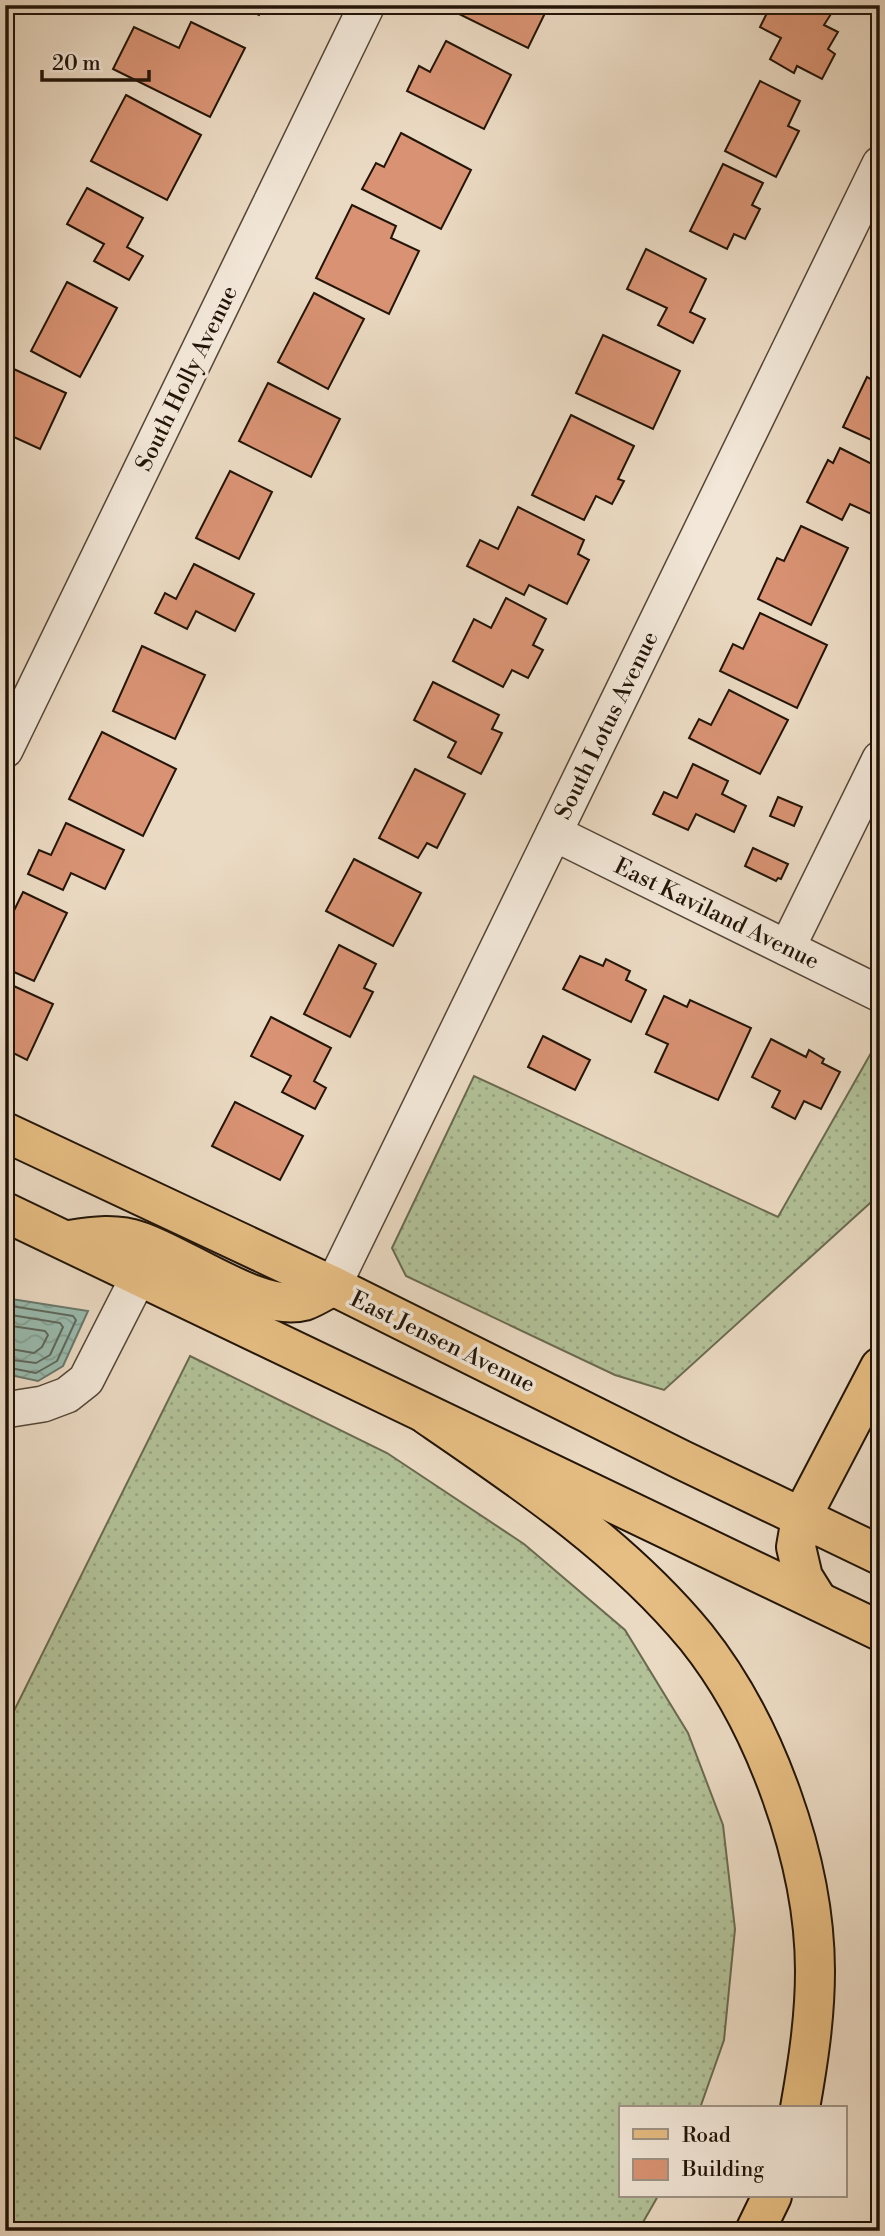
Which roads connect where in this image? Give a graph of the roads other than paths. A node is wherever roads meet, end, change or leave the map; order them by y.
1 (367, 5) edge
2 (880, 164) edge
3 (5, 750) edge
4 (880, 759) edge
5 (554, 833) junction
6 (787, 948) junction
7 (880, 994) edge
8 (5, 1132) edge
9 (5, 1212) edge
10 (65, 1241) junction
11 (139, 1276) junction
12 (333, 1286) junction
13 (880, 1367) edge
14 (5, 1410) edge
15 (427, 1415) junction
16 (801, 1518) junction
17 (880, 1555) edge
18 (818, 1601) junction
19 (880, 1631) edge
20 (800, 2106) edge
21 (771, 2198) edge
22 (755, 2231) edge

1 - 3 street, South Holly Avenue
2 - 5 street, South Lotus Avenue
4 - 6 street
5 - 6 street, East Kaviland Avenue
5 - 12 street, South Lotus Avenue
6 - 7 street, East Kaviland Avenue
8 - 12 main road, East Jensen Avenue
9 - 10 main road
10 - 11 main road
10 - 12 main road
11 - 14 street
11 - 15 main road
12 - 16 main road, East Jensen Avenue
13 - 16 main road
15 - 18 main road
15 - 20 main road
16 - 17 main road, East Jensen Avenue
16 - 18 main road
18 - 19 main road
21 - 22 main road

